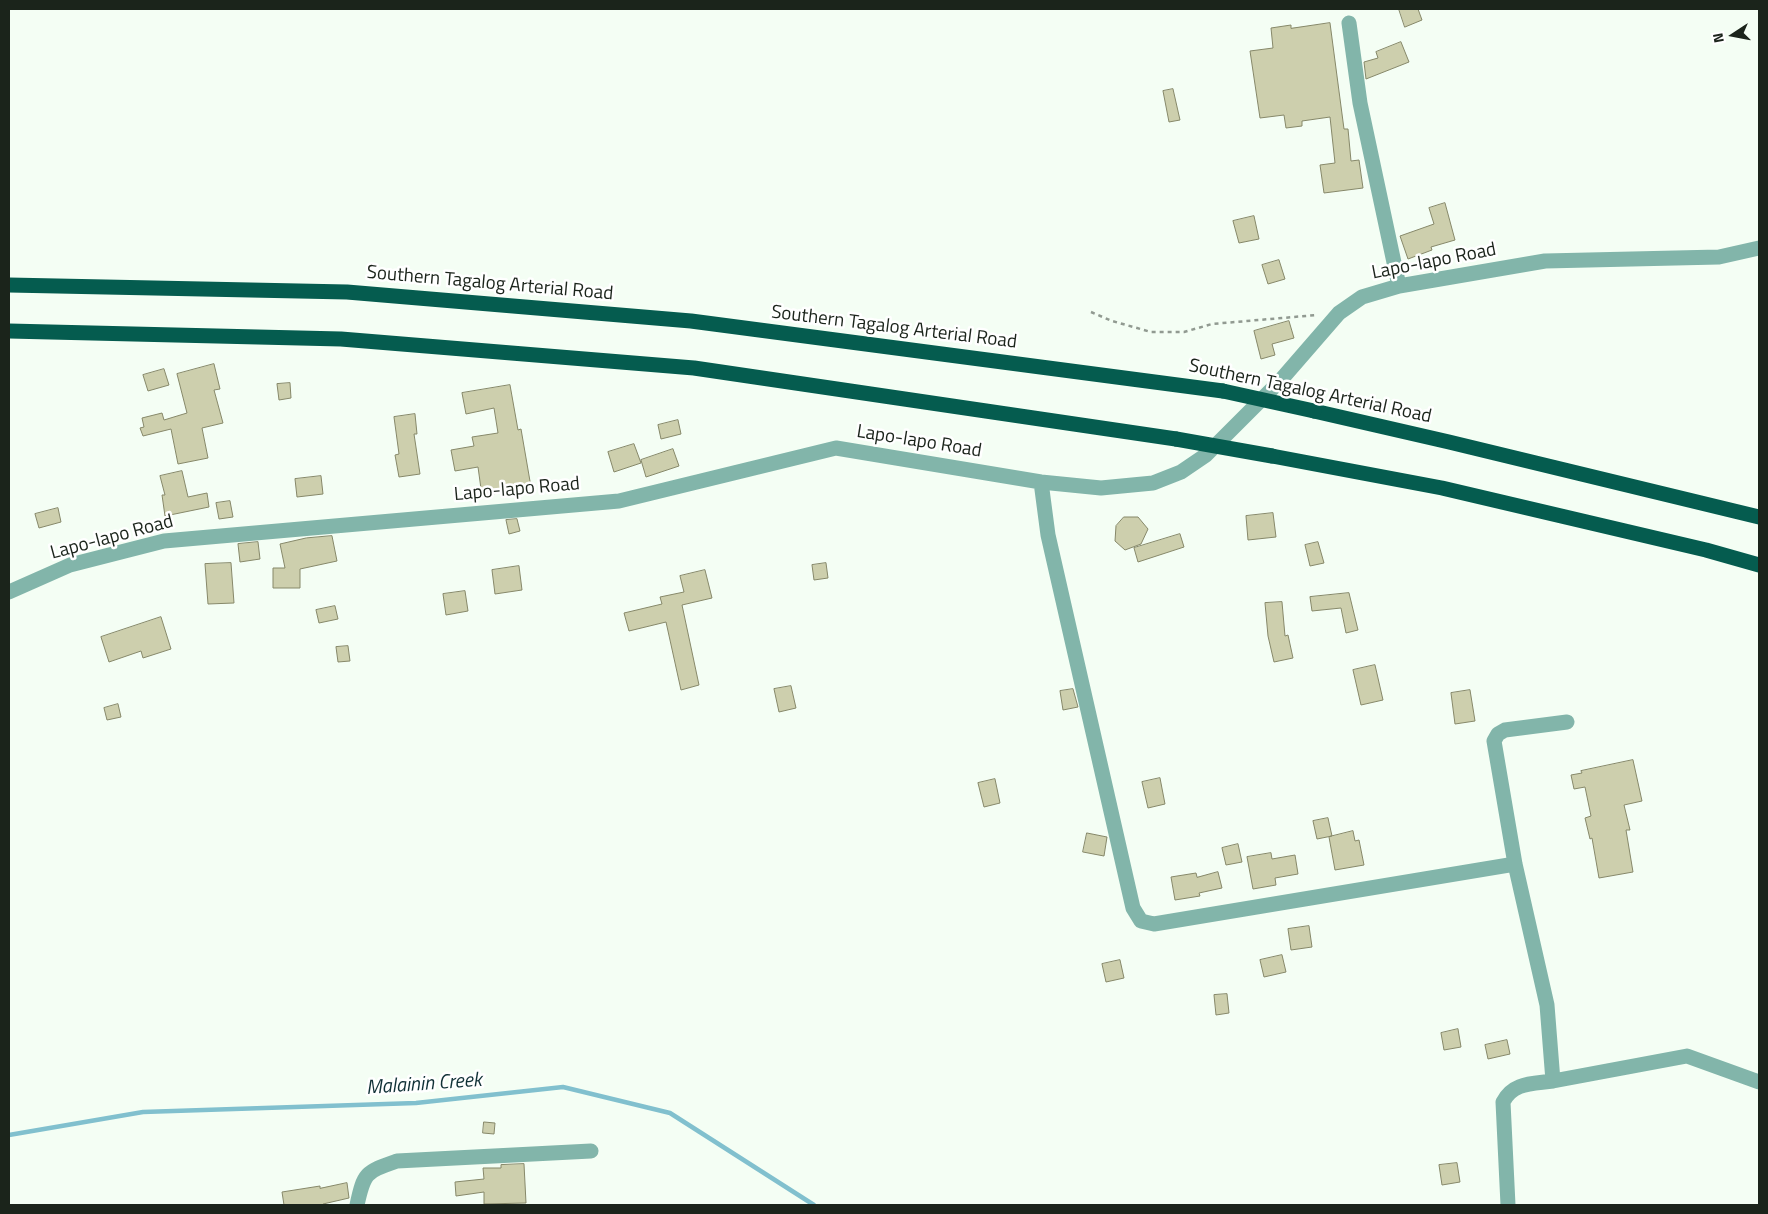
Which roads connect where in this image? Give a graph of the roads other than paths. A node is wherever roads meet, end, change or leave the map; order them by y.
1 (1349, 22) dead end
2 (1759, 248) edge
3 (9, 284) edge
4 (1399, 286) junction
5 (9, 331) edge
6 (1041, 482) junction
7 (1759, 518) edge
8 (1759, 565) edge
9 (9, 592) edge
10 (1567, 722) dead end
11 (1515, 864) junction
12 (1553, 1081) junction
13 (1759, 1082) edge
14 (591, 1151) dead end
15 (357, 1205) edge
16 (1508, 1205) edge

1 - 4 street
2 - 4 street, Lapo-lapo Road
3 - 7 highway, Southern Tagalog Arterial Road, bridge
4 - 6 street, Lapo-lapo Road
5 - 8 highway, bridge
6 - 9 street, Lapo-lapo Road
6 - 11 street
10 - 11 street
11 - 12 street
12 - 13 street
12 - 16 street
14 - 15 street

